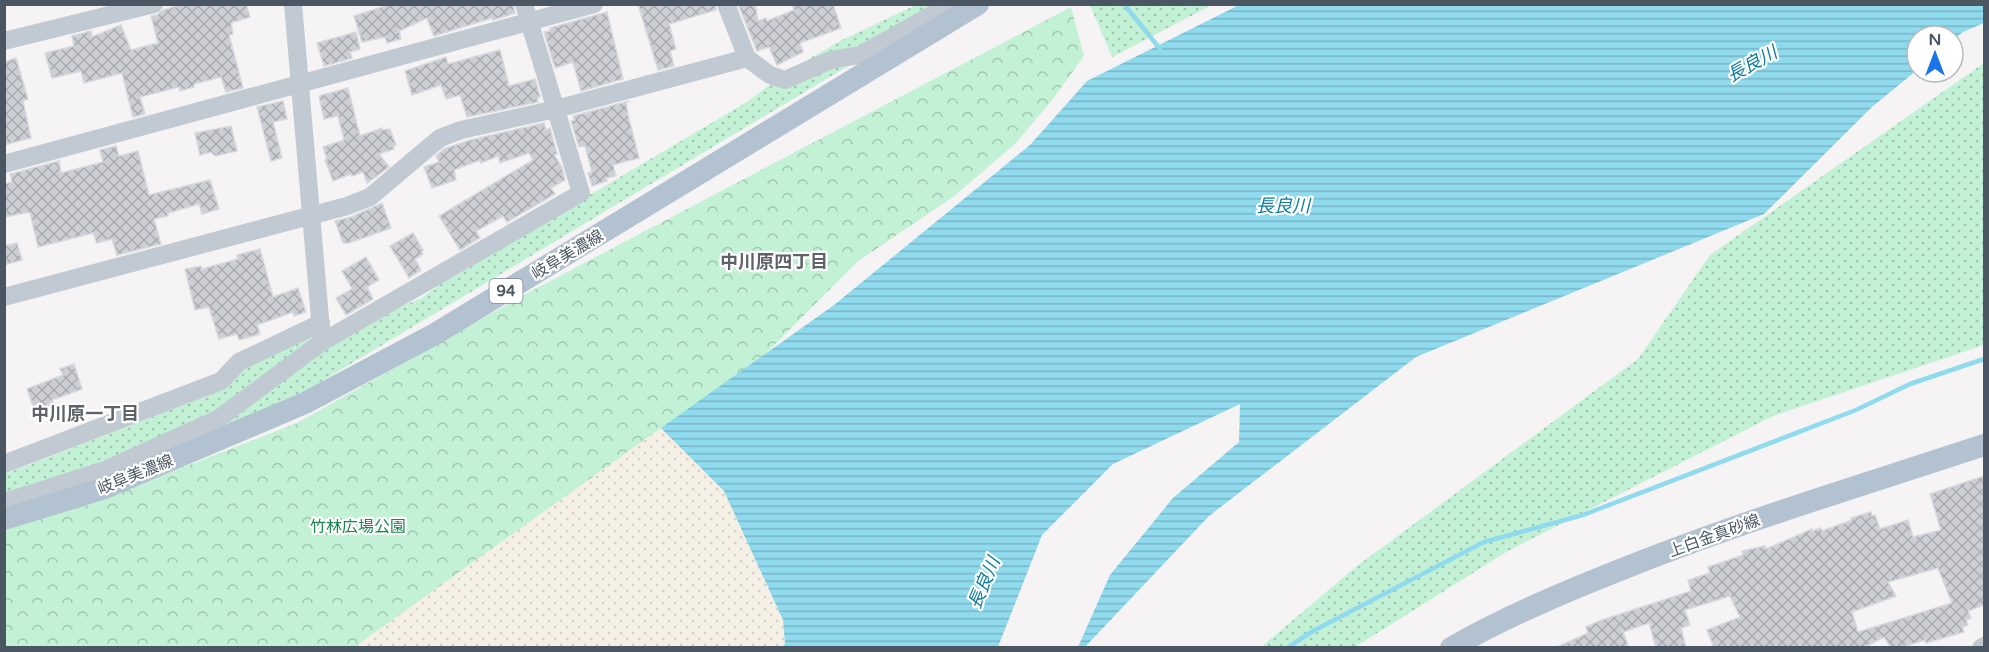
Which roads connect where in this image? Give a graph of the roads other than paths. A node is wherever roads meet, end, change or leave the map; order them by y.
1 (154, 4) edge
2 (293, 4) edge
3 (594, 4) edge
4 (726, 4) edge
5 (969, 4) edge
6 (978, 4) edge
7 (527, 13) edge
8 (4, 41) edge
9 (747, 58) junction
10 (300, 83) junction
11 (556, 109) junction
12 (4, 164) edge
13 (312, 216) junction
14 (4, 297) edge
15 (321, 323) junction
16 (322, 342) junction
17 (1984, 445) edge
18 (4, 464) edge
19 (4, 502) edge
20 (4, 519) edge
21 (1451, 648) edge

1 - 8 street
2 - 10 street
3 - 7 street
4 - 9 street
5 - 9 street
6 - 20 main road, 岐阜美濃線 / 94
7 - 10 street
7 - 11 street
9 - 11 street
10 - 12 street
10 - 13 street
11 - 13 street
11 - 16 street
13 - 14 street
13 - 15 street
15 - 16 street
15 - 18 street
16 - 19 street
17 - 21 main road, 上白金真砂線

